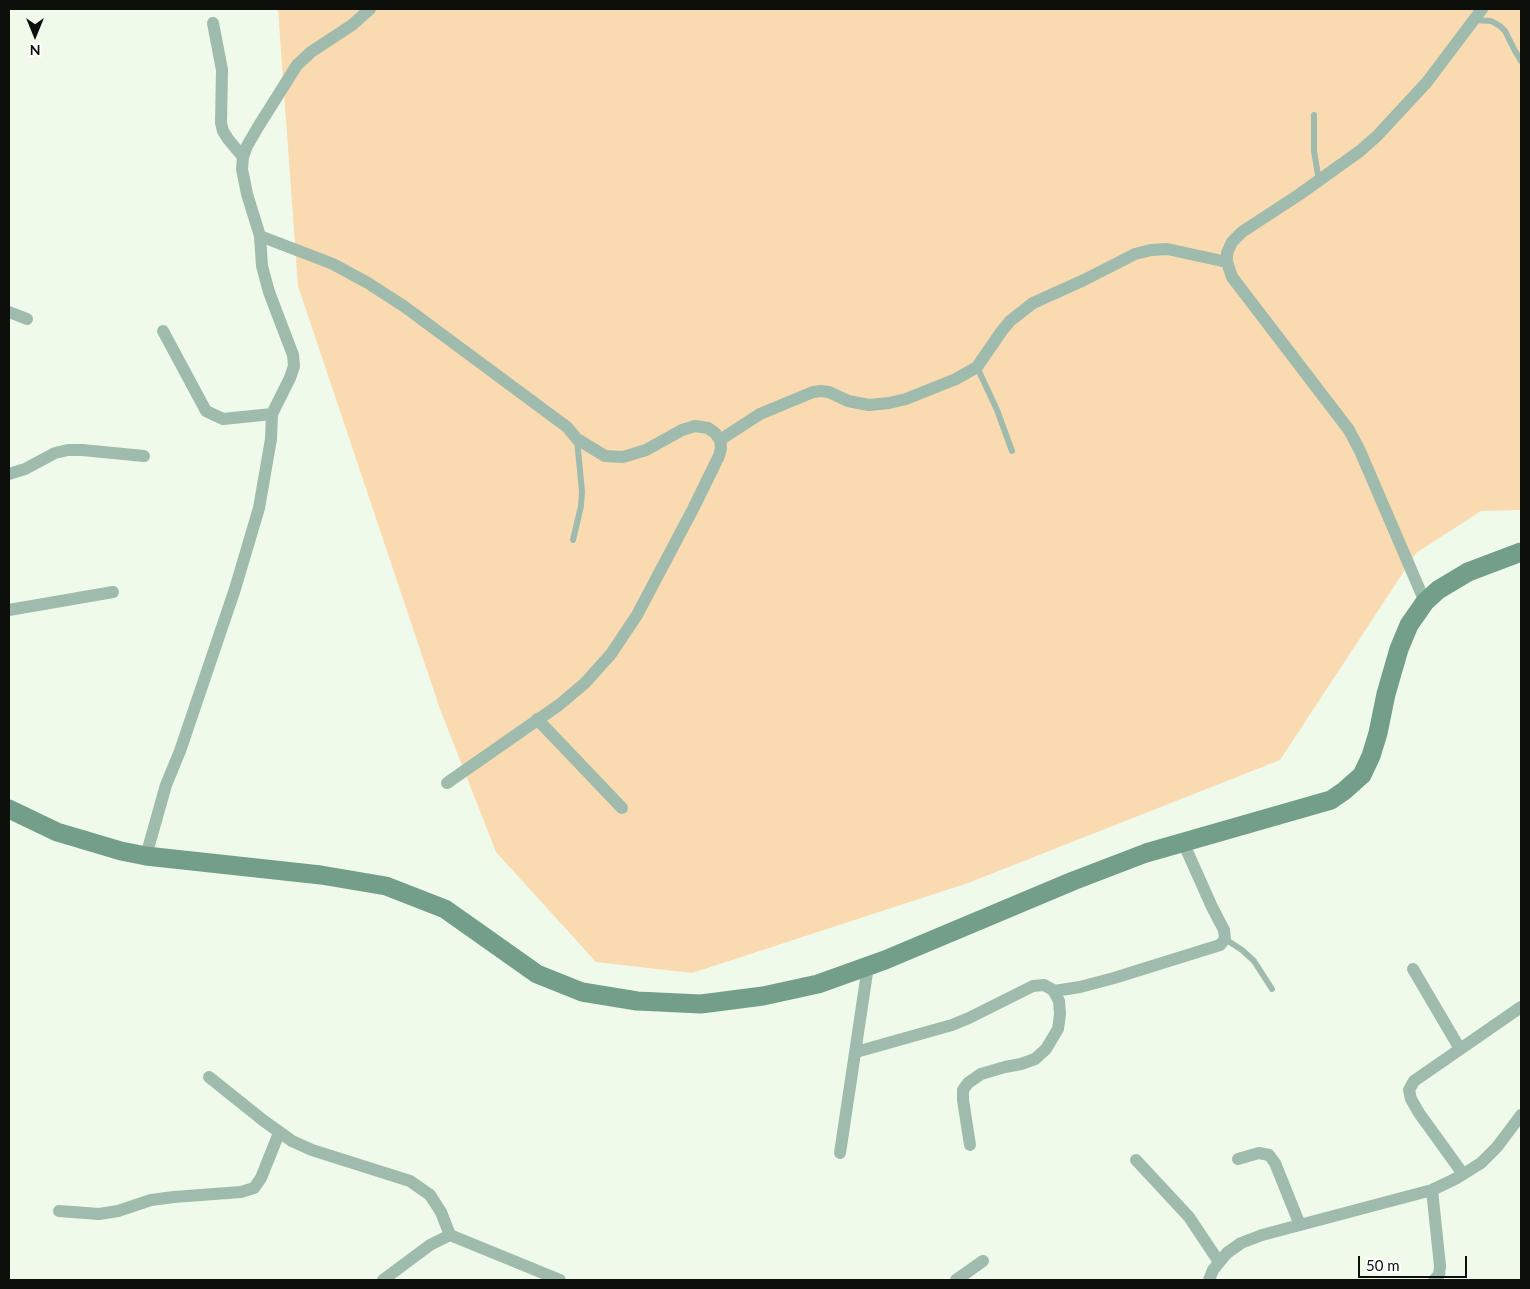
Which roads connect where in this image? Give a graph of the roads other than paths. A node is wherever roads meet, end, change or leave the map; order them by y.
1 (370, 9) edge
2 (1482, 9) edge
3 (1474, 20) junction
4 (213, 23) dead end
5 (1521, 61) edge
6 (1314, 115) dead end
7 (243, 158) junction
8 (1318, 181) junction
9 (260, 236) junction
10 (1227, 262) junction
11 (9, 312) edge
12 (27, 319) dead end
13 (162, 331) dead end
14 (977, 367) junction
15 (272, 414) junction
16 (577, 439) junction
17 (720, 440) junction
18 (1012, 451) dead end
19 (144, 456) dead end
20 (9, 474) edge
21 (573, 540) dead end
22 (1521, 552) edge
23 (113, 592) dead end
24 (1425, 602) junction
25 (9, 610) edge
26 (538, 719) junction
27 (447, 783) dead end
28 (622, 808) dead end
29 (9, 810) edge
30 (1183, 842) junction
31 (146, 856) junction
32 (1225, 939) junction
33 (868, 966) junction
34 (1412, 969) dead end
35 (1272, 989) dead end
36 (1054, 991) junction
37 (1521, 1007) edge
38 (1460, 1049) junction
39 (856, 1052) junction
40 (209, 1077) dead end
41 (1521, 1117) edge
42 (279, 1133) junction
43 (970, 1145) dead end
44 (840, 1153) dead end
45 (1238, 1159) dead end
46 (1136, 1160) dead end
47 (1463, 1174) junction
48 (1432, 1190) junction
49 (59, 1211) dead end
50 (1300, 1225) junction
51 (450, 1235) junction
52 (983, 1261) dead end
53 (1219, 1262) junction
54 (383, 1280) edge
55 (560, 1280) edge
56 (956, 1280) edge
57 (1209, 1280) edge
58 (1434, 1280) edge

1 - 7 street
2 - 3 street
3 - 5 lane
3 - 8 street
4 - 7 street
6 - 8 lane
7 - 9 street
8 - 10 street
9 - 15 street
9 - 16 street
10 - 14 street
10 - 24 street
11 - 12 street
13 - 15 street
14 - 17 street
14 - 18 lane
15 - 31 street
16 - 17 street
16 - 21 lane
17 - 26 street
19 - 20 street
22 - 24 main road
23 - 25 street
24 - 30 main road
26 - 27 street
26 - 28 street
29 - 31 main road
30 - 32 street
30 - 33 main road
31 - 33 main road
32 - 35 lane
32 - 36 street
33 - 39 street
34 - 38 street
36 - 39 street
36 - 43 street
37 - 38 street
38 - 47 street
39 - 44 street
40 - 42 street
41 - 47 street
42 - 49 street
42 - 51 street
45 - 50 street
46 - 53 street
47 - 48 street
48 - 50 street
48 - 58 street
50 - 53 street
51 - 54 street
51 - 55 street
52 - 56 street
53 - 57 street

